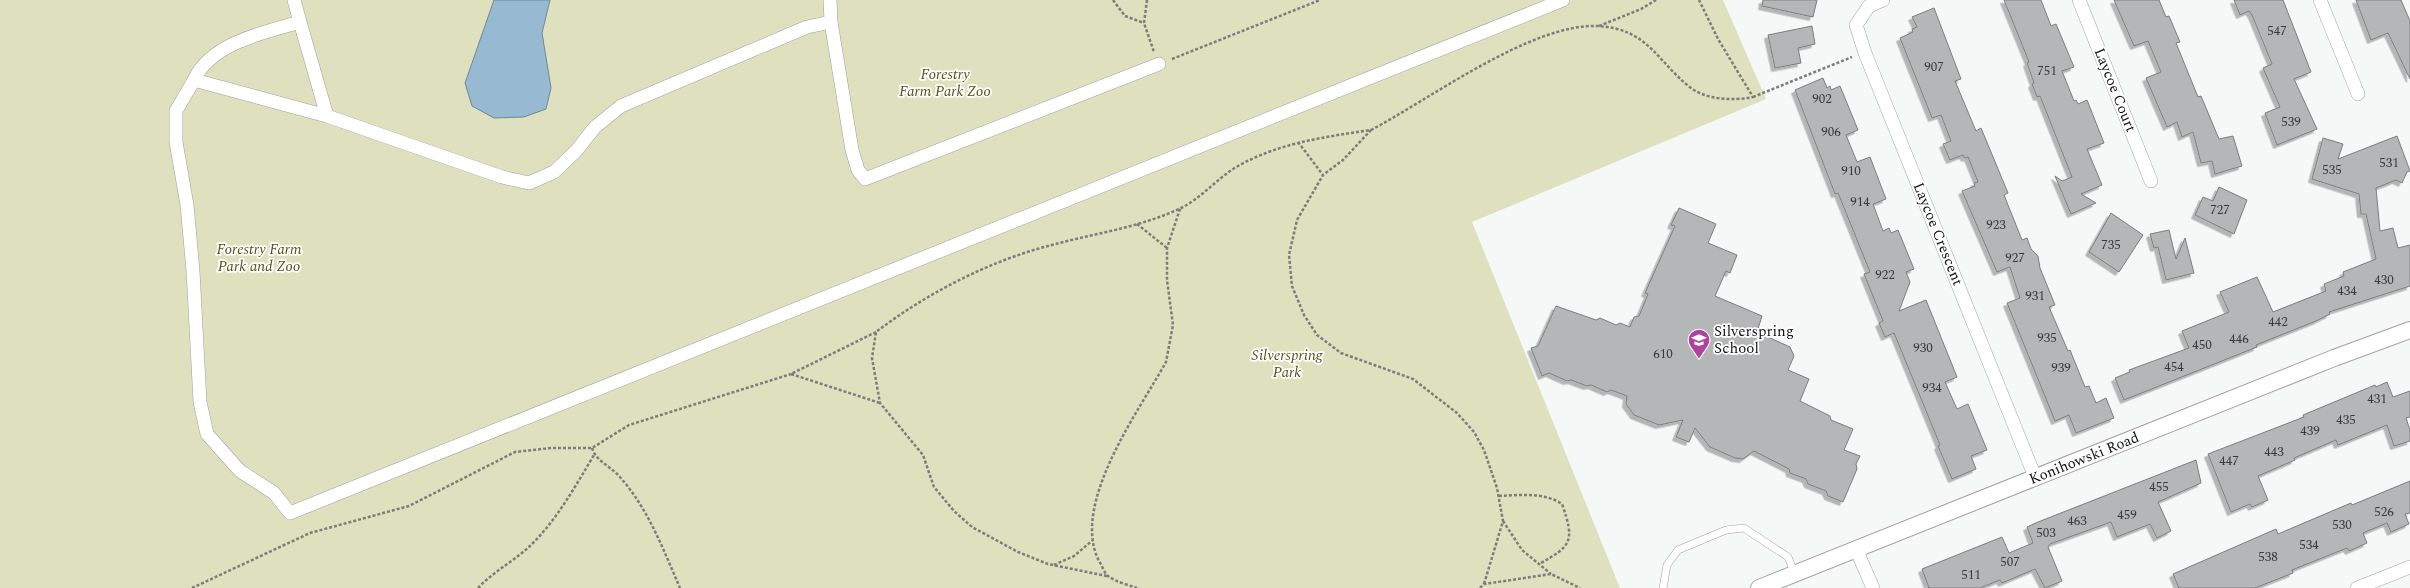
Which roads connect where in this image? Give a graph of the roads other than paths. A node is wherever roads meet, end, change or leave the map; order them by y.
1 (294, 0) edge
2 (830, 0) edge
3 (1563, 0) edge
4 (1883, 0) edge
5 (2079, 0) edge
6 (2320, 0) edge
7 (300, 22) junction
8 (831, 22) junction
9 (1159, 64) road end
10 (194, 80) junction
11 (2358, 94) dead end
12 (327, 116) junction
13 (2151, 181) dead end
14 (2410, 330) edge
15 (2035, 477) junction
16 (1856, 549) junction
17 (2410, 567) edge
18 (1795, 574) junction
19 (1663, 588) edge
20 (1759, 588) edge
21 (1873, 588) edge
22 (2357, 588) edge

1 - 7 street
2 - 8 street
3 - 10 street
4 - 15 street, Laycoe Crescent
5 - 13 street, Laycoe Court
6 - 11 street
7 - 10 street
7 - 12 street
8 - 9 street
8 - 12 street
10 - 12 street
14 - 15 street, Konihowski Road
15 - 16 street, Konihowski Road
16 - 18 street, Konihowski Road
16 - 21 street
17 - 22 street
18 - 19 lane
18 - 20 street, Konihowski Road

